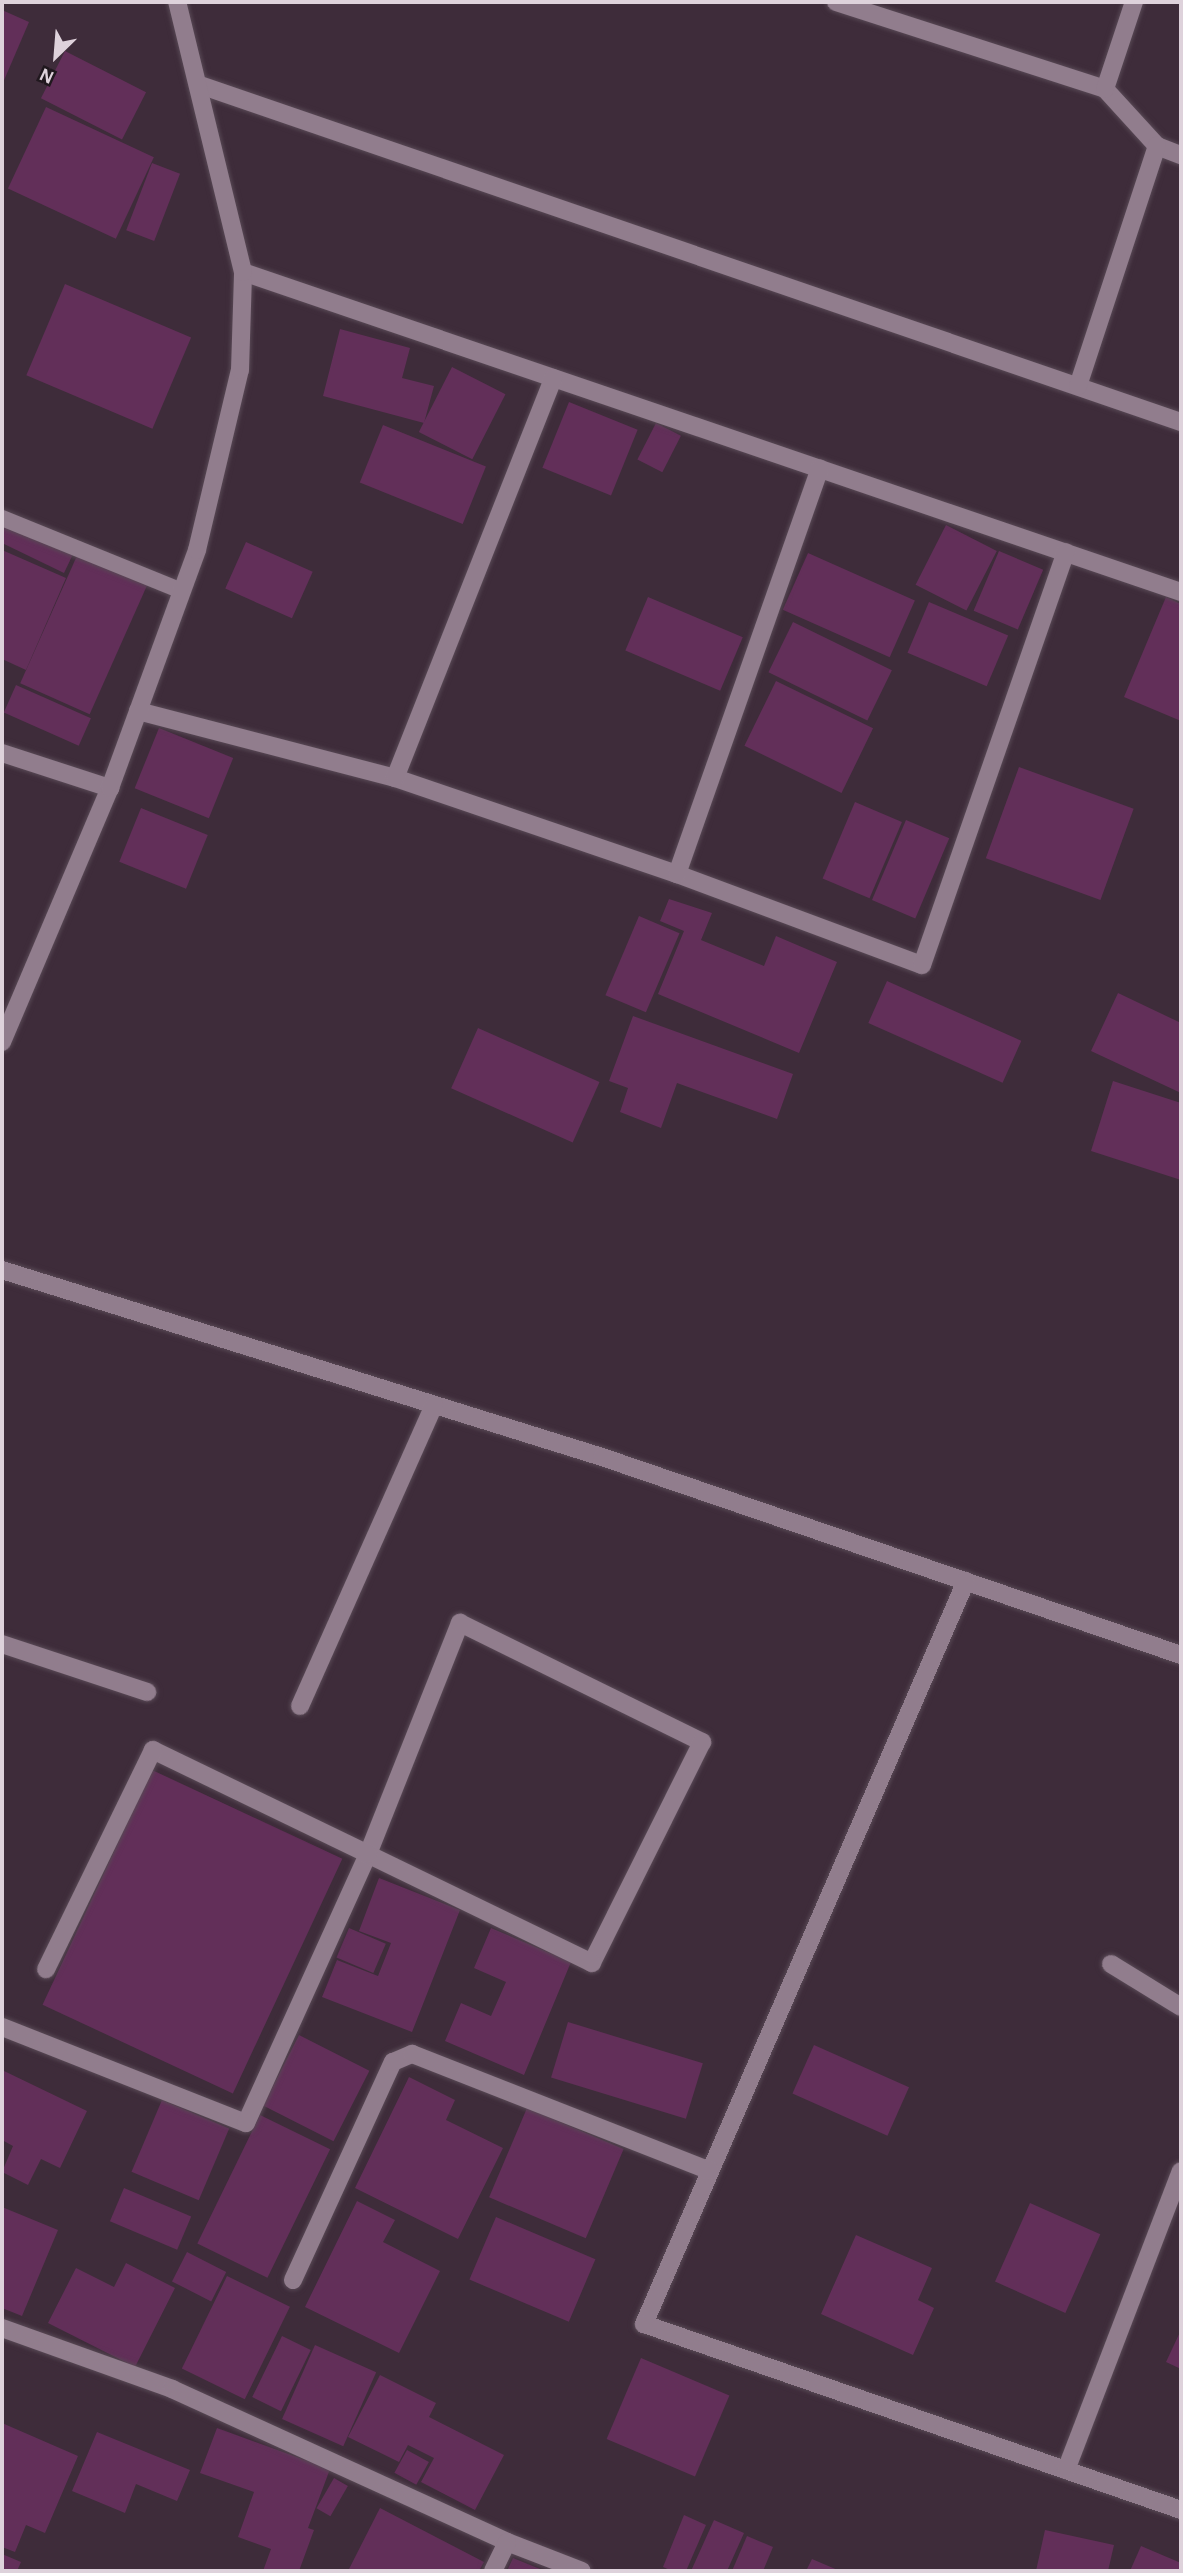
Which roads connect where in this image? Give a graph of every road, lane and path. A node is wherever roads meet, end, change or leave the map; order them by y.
1 (177, 2) edge
2 (836, 2) edge
3 (1134, 2) edge
4 (200, 85) junction
5 (1105, 89) junction
6 (1157, 146) junction
7 (1181, 155) edge
8 (243, 272) junction
9 (553, 378) junction
10 (1078, 386) junction
11 (1181, 422) edge
12 (820, 468) junction
13 (2, 518) edge
14 (1066, 552) junction
15 (182, 591) junction
16 (1181, 592) edge
17 (138, 711) junction
18 (2, 753) edge
19 (395, 778) junction
20 (110, 788) junction
21 (677, 874) junction
22 (2, 1042) edge
23 (2, 1270) edge
24 (435, 1405) junction
25 (966, 1581) junction
26 (2, 1644) edge
27 (1181, 1655) edge
28 (147, 1692) dead end
29 (300, 1706) dead end
30 (368, 1854) junction
31 (1111, 1964) dead end
32 (47, 1969) dead end
33 (1181, 2007) edge
34 (2, 2027) edge
35 (710, 2171) junction
36 (1181, 2171) edge
37 (293, 2280) dead end
38 (2, 2328) edge
39 (1066, 2470) junction
40 (1181, 2510) edge
41 (507, 2543) junction
42 (493, 2571) edge
43 (582, 2571) edge

1 - 4 street
2 - 5 street
3 - 5 street
4 - 8 street
4 - 10 street
5 - 6 street
6 - 7 street
6 - 10 street
8 - 9 street
8 - 15 street
9 - 12 street
9 - 19 street
10 - 11 street
12 - 14 street
12 - 21 street
13 - 15 lane
14 - 16 street
14 - 21 street
15 - 17 street
17 - 19 street
17 - 20 street
18 - 20 street
19 - 21 street
20 - 22 street
23 - 24 street
24 - 25 street
24 - 29 street
25 - 27 street
25 - 35 street
26 - 28 street
30 - 30 street
30 - 32 street
30 - 34 street
31 - 33 street
35 - 37 street
35 - 39 street
36 - 39 street
38 - 41 street
39 - 40 street
41 - 42 street
41 - 43 street

